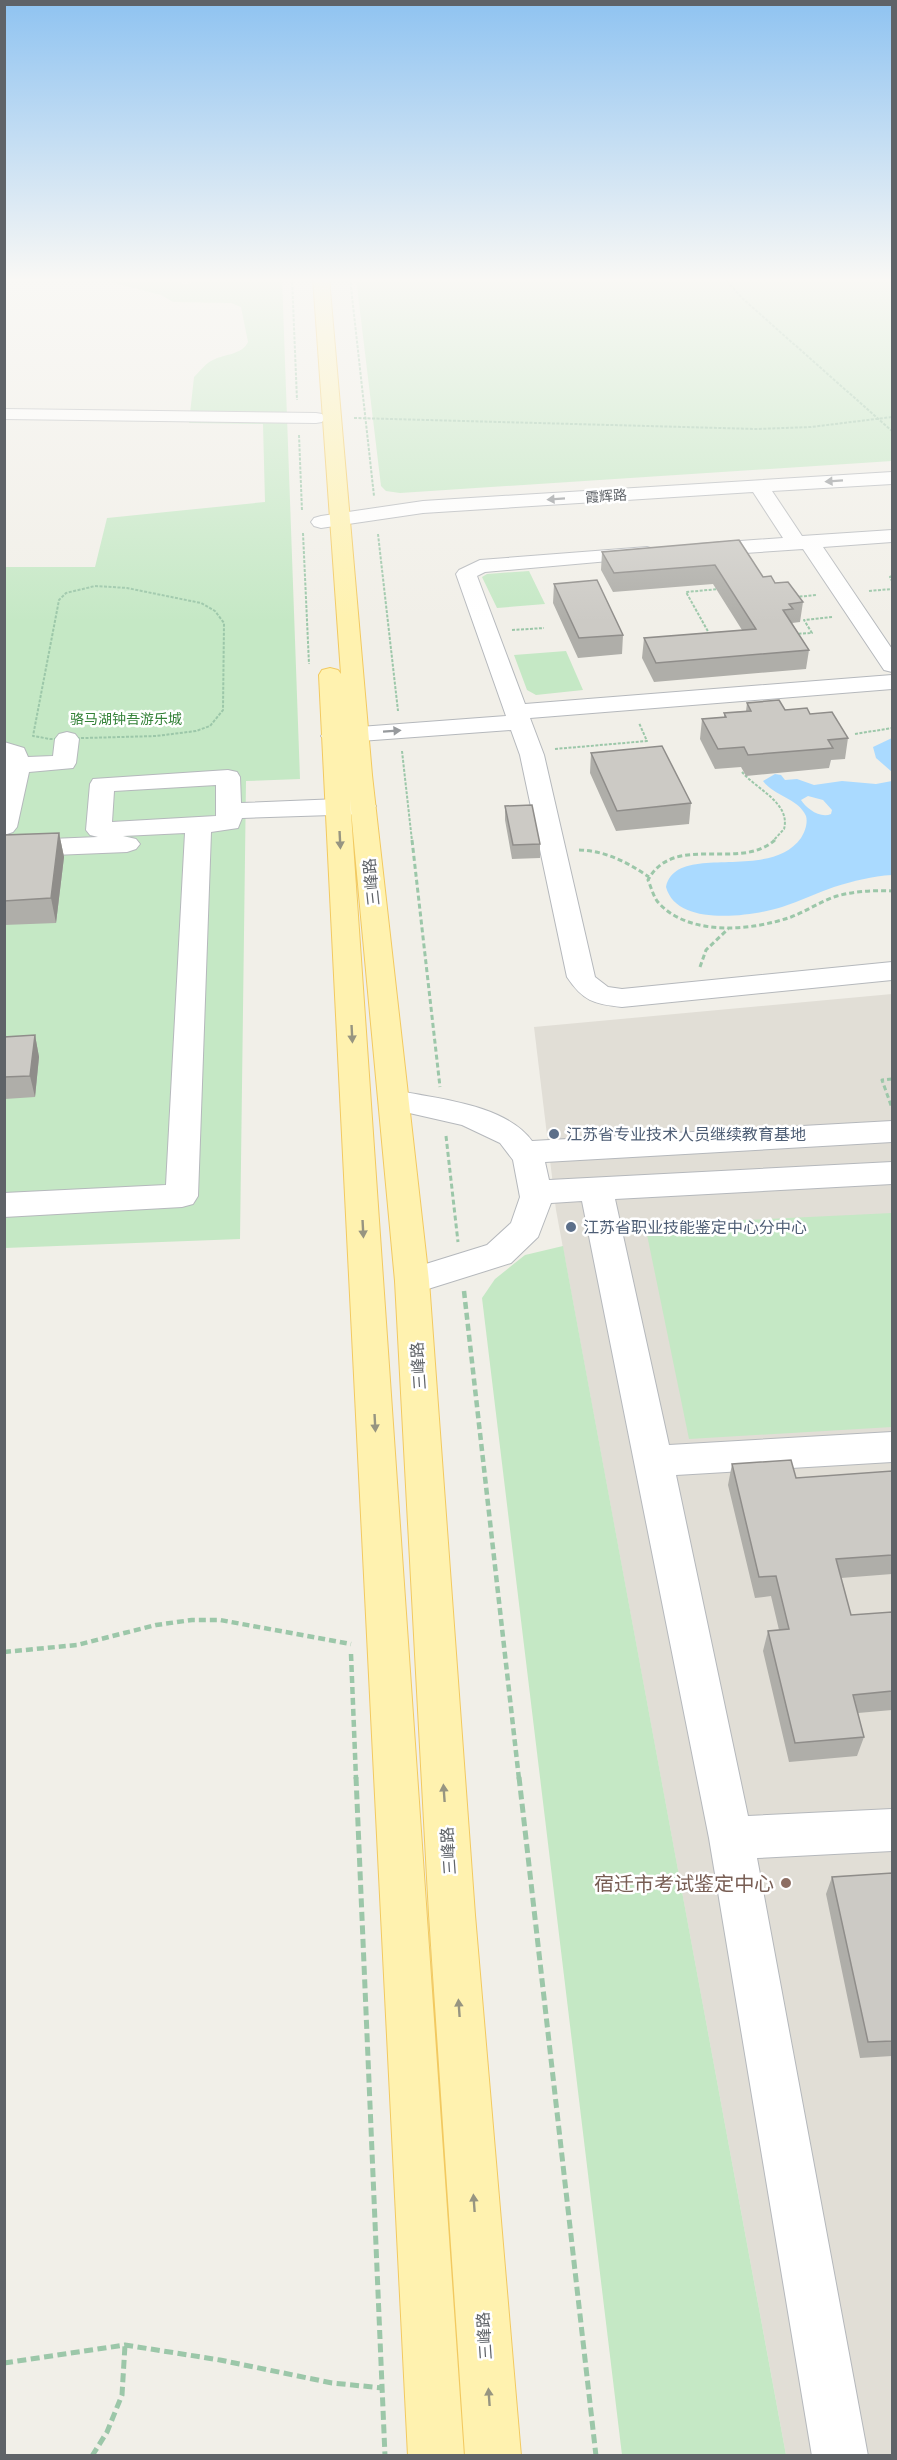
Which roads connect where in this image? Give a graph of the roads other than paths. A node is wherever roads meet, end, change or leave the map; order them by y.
1 (332, 393) edge
2 (335, 393) edge
3 (4, 414) edge
4 (338, 418) junction
5 (892, 477) edge
6 (780, 485) junction
7 (759, 486) junction
8 (892, 496) edge
9 (792, 503) junction
10 (771, 504) junction
11 (723, 508) dead end
12 (377, 523) junction
13 (331, 527) junction
14 (414, 528) dead end
15 (892, 536) edge
16 (808, 542) junction
17 (892, 665) edge
18 (892, 682) edge
19 (517, 713) junction
20 (345, 726) junction
21 (67, 739) road end
22 (11, 757) edge
23 (350, 806) junction
24 (229, 811) junction
25 (4, 827) edge
26 (198, 833) junction
27 (4, 849) edge
28 (892, 971) edge
29 (394, 1100) junction
30 (892, 1131) edge
31 (523, 1152) junction
32 (892, 1173) edge
33 (596, 1188) junction
34 (535, 1191) junction
35 (4, 1205) edge
36 (412, 1281) junction
37 (892, 1447) edge
38 (654, 1461) junction
39 (892, 1830) edge
40 (731, 1838) junction
41 (436, 2456) edge
42 (494, 2456) edge
43 (840, 2456) edge

1 - 4 main road, 三峰路
2 - 4 main road, 三峰路
3 - 4 street
4 - 13 main road, 三峰路
5 -> 6 street, 霞辉路
6 - 7 street, 霞辉路
6 - 9 street
7 - 10 street
7 -> 12 street, 霞辉路
8 - 9 street
9 - 10 street
9 - 16 street
10 - 11 street
10 - 16 street
12 - 13 street, 霞辉路
12 - 14 street, 霞辉路
13 - 20 main road, 三峰路
15 - 16 street
16 - 17 street
16 - 19 street
18 - 19 street
19 - 20 street
19 - 28 street
20 - 23 main road, 三峰路
21 - 22 street
22 - 25 street
23 - 24 street
23 - 29 main road, 三峰路
23 -> 41 main road, 三峰路
24 - 26 street
24 - 26 street
26 - 27 street
26 - 35 street
29 - 31 street
29 - 36 main road, 三峰路
30 - 31 street
31 - 34 street
32 - 33 street
33 - 34 street
33 - 38 street
34 - 36 street
42 -> 36 main road, 三峰路
37 - 38 street
38 - 40 street
39 - 40 street
40 - 43 street

